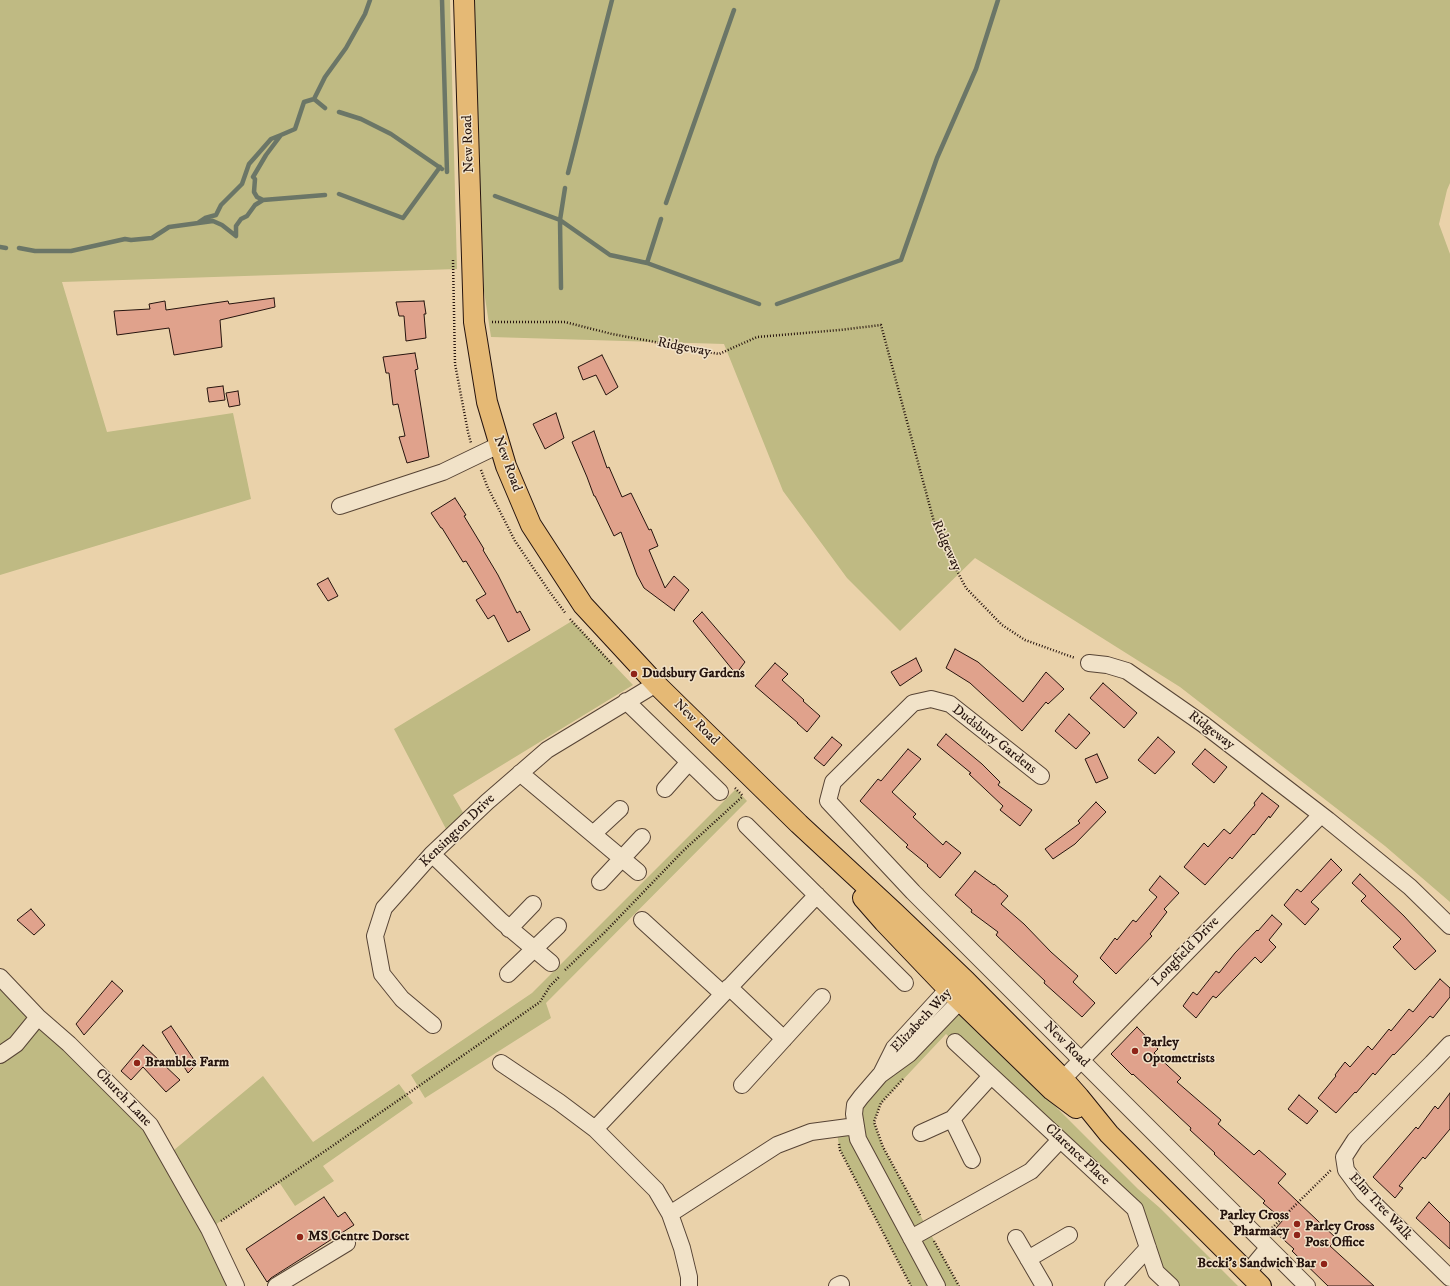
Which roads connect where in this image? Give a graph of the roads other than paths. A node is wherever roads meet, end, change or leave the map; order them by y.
1 (464, 0) edge
2 (499, 445) junction
3 (340, 506) dead end
4 (1089, 663) road end
5 (656, 684) junction
6 (626, 701) junction
7 (689, 762) junction
8 (520, 773) junction
9 (1041, 776) dead end
10 (725, 788) road end
11 (665, 789) dead end
12 (828, 801) joint
13 (620, 809) dead end
14 (1321, 815) junction
15 (746, 824) dead end
16 (593, 834) junction
17 (642, 838) dead end
18 (432, 854) junction
19 (622, 858) junction
20 (638, 872) dead end
21 (600, 882) dead end
22 (817, 895) junction
23 (533, 904) dead end
24 (642, 920) dead end
25 (558, 926) dead end
26 (1450, 926) edge
27 (510, 929) junction
28 (534, 950) junction
29 (551, 963) dead end
30 (508, 974) dead end
31 (0, 977) edge
32 (905, 983) dead end
33 (958, 990) junction
34 (726, 991) junction
35 (822, 997) dead end
36 (38, 1017) junction
37 (433, 1025) dead end
38 (784, 1039) junction
39 (955, 1042) dead end
40 (1450, 1044) edge
41 (0, 1055) edge
42 (1081, 1059) junction
43 (500, 1063) dead end
44 (991, 1076) junction
45 (742, 1085) dead end
46 (1058, 1085) junction
47 (952, 1119) junction
48 (856, 1126) junction
49 (595, 1129) junction
50 (921, 1133) dead end
51 (1060, 1140) junction
52 (972, 1160) dead end
53 (670, 1214) junction
54 (1069, 1235) dead end
55 (911, 1238) junction
56 (1016, 1238) dead end
57 (347, 1243) dead end
58 (1266, 1245) junction
59 (1148, 1248) junction
60 (1028, 1259) junction
61 (1450, 1278) edge
62 (1255, 1279) edge
63 (236, 1286) edge
64 (276, 1286) edge
65 (689, 1286) edge
66 (937, 1286) edge
67 (1044, 1286) edge
68 (1113, 1286) edge
69 (1171, 1286) edge
70 (1265, 1286) edge
71 (1307, 1286) edge

1 - 2 main road, New Road
2 - 3 street
2 - 5 main road, New Road
4 - 14 street, Ridgeway
5 - 6 street, Kensington Drive
5 - 33 main road, New Road
6 - 7 street
6 - 8 street, Kensington Drive
7 - 10 street
7 - 11 street
8 - 16 street
8 - 18 street, Kensington Drive
9 - 12 street, Dudsbury Gardens
12 - 42 street, New Road
13 - 16 street
14 - 26 street, Ridgeway
14 - 42 street, Longfield Drive
15 - 22 street
16 - 19 street
17 - 19 street
18 - 27 street
18 - 37 street, Kensington Drive
19 - 20 street
19 - 21 street
22 - 32 street
22 - 34 street
23 - 27 street
24 - 34 street
25 - 28 street
27 - 28 street
28 - 29 street
28 - 30 street
31 - 36 street, Church Lane
33 - 46 main road, New Road
33 - 48 street, Elizabeth Way
34 - 38 street
34 - 49 street
35 - 38 street
36 - 41 street
36 - 63 street, Church Lane
38 - 45 street
39 - 44 street, Clarence Place
40 - 61 street, Elm Tree Walk
42 - 46 street, Longfield Drive
42 - 58 street, New Road
43 - 49 street
44 - 47 street
44 - 51 street, Clarence Place
46 - 62 main road, New Road
47 - 50 street
47 - 52 street
48 - 53 street
48 - 55 street, Elizabeth Way
49 - 53 street
51 - 55 street
51 - 59 street, Clarence Place
53 - 65 street
54 - 60 street
55 - 66 street, Elizabeth Way
56 - 60 street
57 - 64 street
58 - 62 street
58 - 71 street, New Road
59 - 68 street
59 - 69 street, Clarence Place
60 - 67 street
62 - 70 main road, New Road

